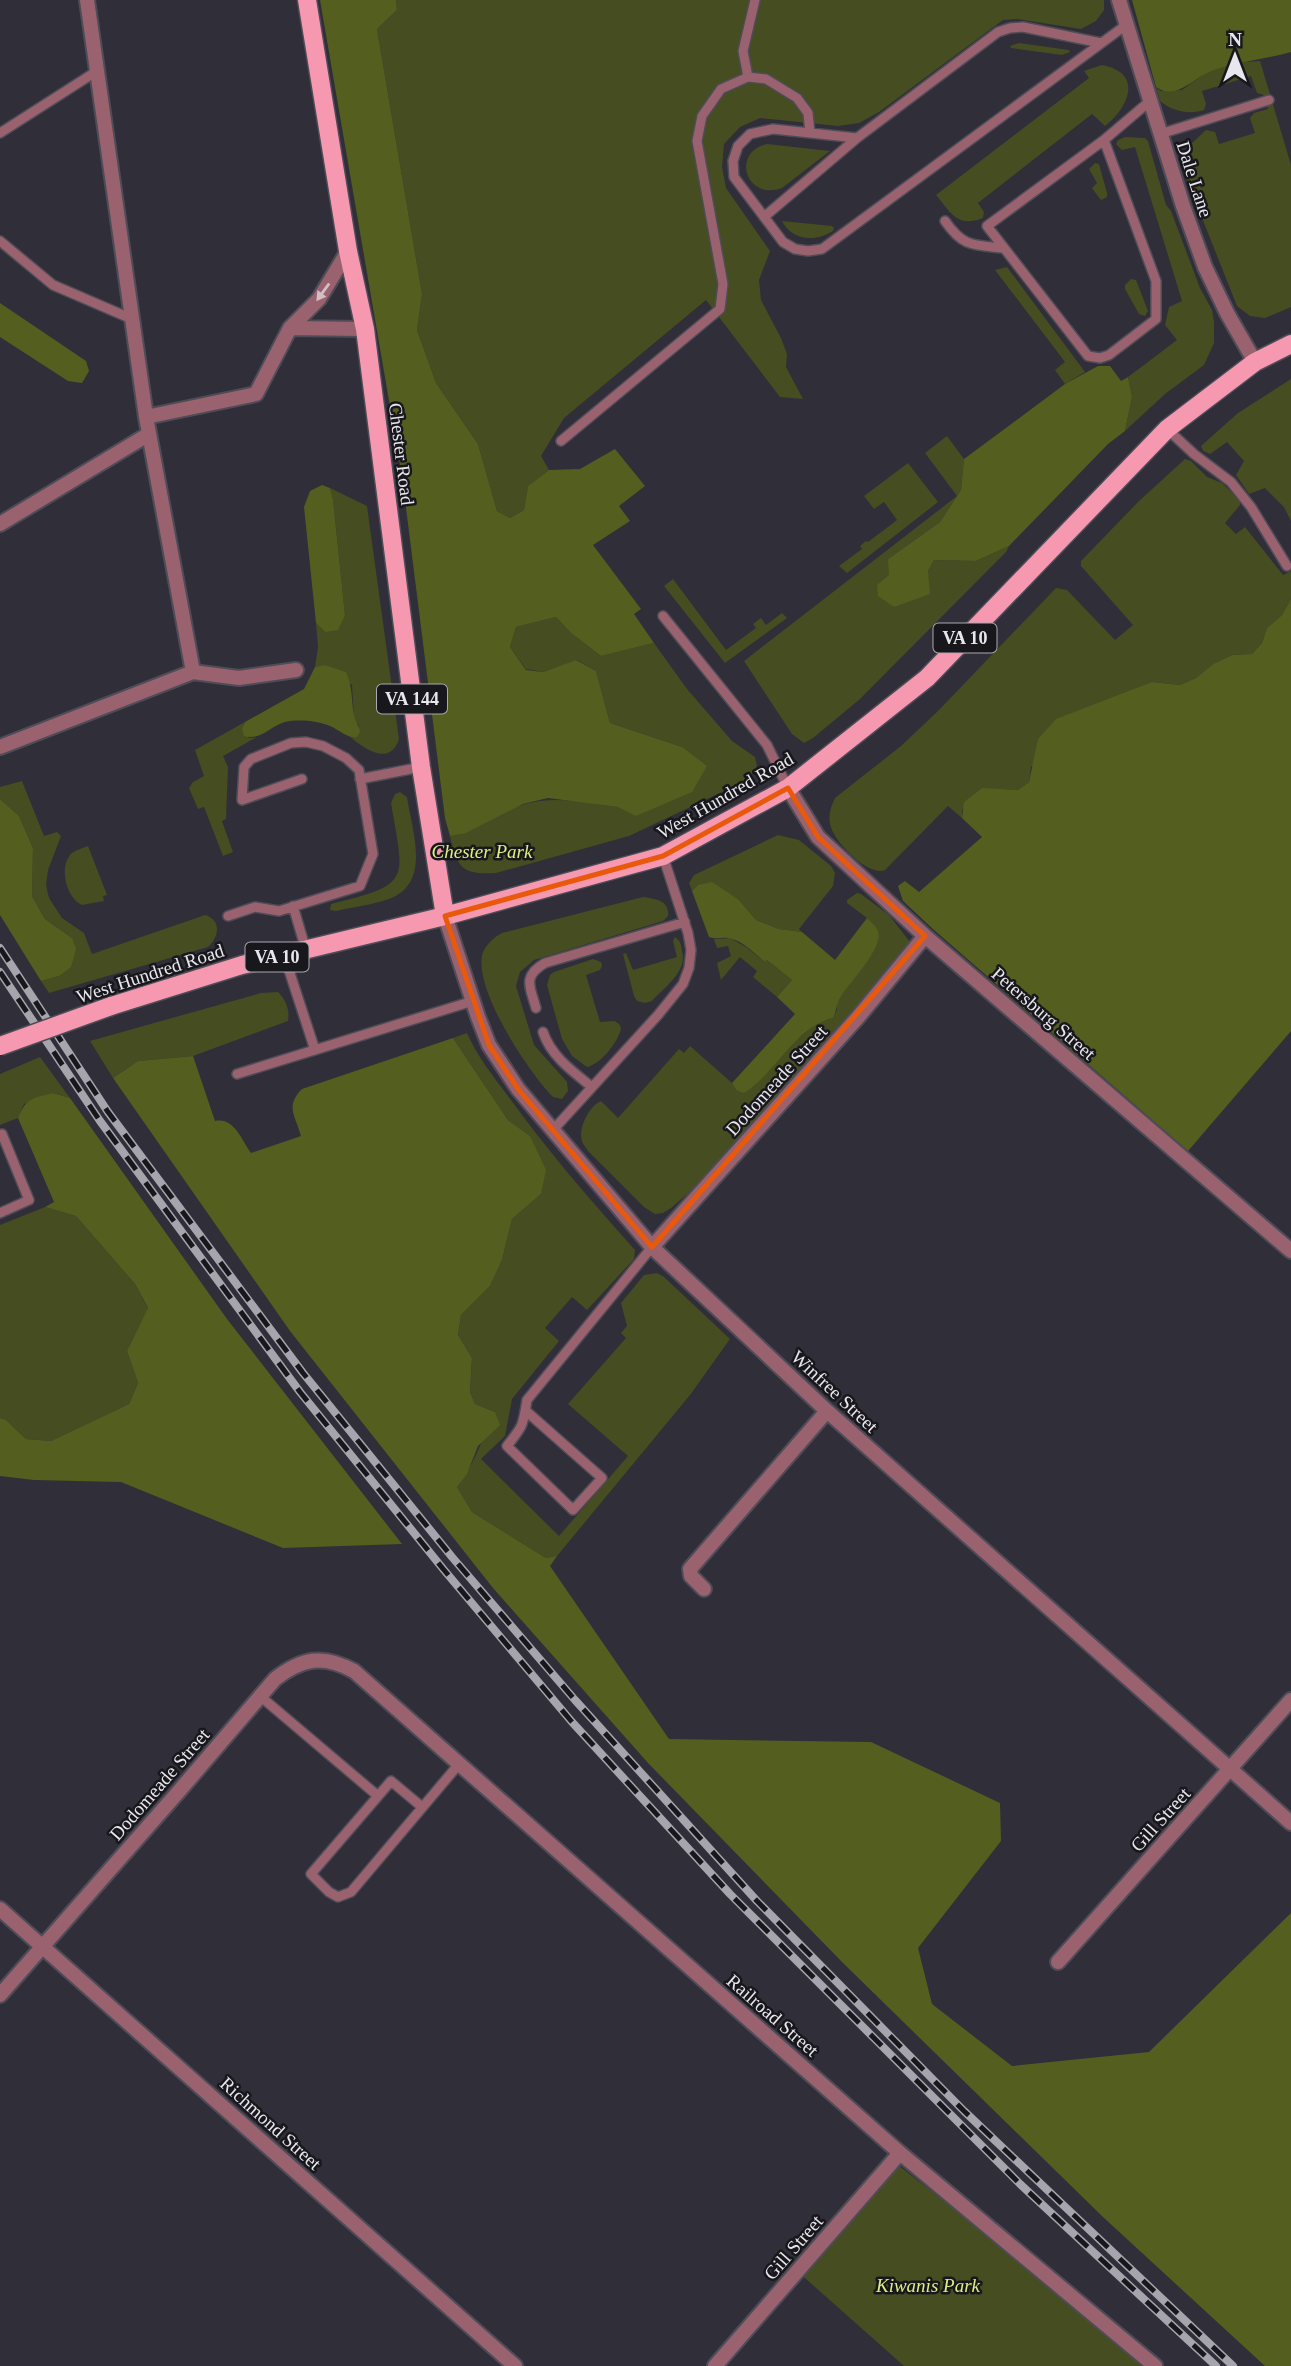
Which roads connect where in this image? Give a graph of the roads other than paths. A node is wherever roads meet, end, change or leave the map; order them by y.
1 (87, 0) edge
2 (307, 0) edge
3 (755, 0) edge
4 (1119, 0) edge
5 (1126, 25) junction
6 (1101, 43) junction
7 (97, 71) junction
8 (748, 77) junction
9 (1269, 100) dead end
10 (1150, 101) junction
11 (0, 133) edge
12 (810, 133) junction
13 (1160, 134) junction
14 (858, 138) junction
15 (1104, 140) junction
16 (764, 217) junction
17 (944, 221) dead end
18 (0, 241) edge
19 (1003, 248) junction
20 (348, 251) junction
21 (132, 319) junction
22 (290, 328) junction
23 (365, 328) junction
24 (1291, 344) edge
25 (1255, 362) junction
26 (146, 418) junction
27 (1167, 429) junction
28 (149, 434) junction
29 (561, 442) dead end
30 (0, 524) edge
31 (1287, 566) dead end
32 (663, 616) dead end
33 (296, 670) dead end
34 (193, 672) junction
35 (0, 747) edge
36 (421, 766) junction
37 (302, 779) dead end
38 (360, 779) junction
39 (789, 788) junction
40 (663, 856) junction
41 (293, 906) junction
42 (228, 916) dead end
43 (445, 916) junction
44 (684, 922) junction
45 (925, 936) junction
46 (306, 950) junction
47 (284, 955) junction
48 (473, 1001) junction
49 (536, 1008) dead end
50 (543, 1032) dead end
51 (0, 1046) edge
52 (315, 1050) junction
53 (237, 1074) dead end
54 (592, 1087) junction
55 (553, 1130) junction
56 (0, 1135) edge
57 (0, 1213) edge
58 (652, 1247) junction
59 (1291, 1251) edge
60 (526, 1411) junction
61 (827, 1411) junction
62 (704, 1588) dead end
63 (371, 1686) joint
64 (260, 1696) junction
65 (1291, 1700) edge
66 (458, 1764) junction
67 (1229, 1770) junction
68 (378, 1796) junction
69 (422, 1807) junction
70 (1291, 1823) edge
71 (0, 1909) edge
72 (43, 1947) junction
73 (1058, 1962) dead end
74 (0, 1995) edge
75 (900, 2152) junction
76 (516, 2366) edge
77 (715, 2366) edge
78 (1155, 2366) edge

1 - 7 street
2 - 20 main road, Chester Road / VA 144
3 - 8 lane
4 - 5 street, Dale Lane
5 - 6 lane
5 - 10 street, Dale Lane
6 - 14 lane
6 - 16 lane
7 - 11 lane
7 - 21 street
8 - 12 lane
8 - 29 lane
9 - 13 lane
10 - 13 street, Dale Lane
10 - 15 lane
12 - 14 lane
12 - 16 lane
13 - 25 street, Dale Lane
14 - 16 lane
15 - 19 lane
15 - 19 lane
17 - 19 lane
18 - 21 lane
20 -> 22 street
20 - 23 main road, Chester Road / VA 144
21 - 26 street
22 - 23 street
22 - 26 street
23 - 36 main road, Chester Road / VA 144
24 - 25 main road, West Hundred Road / VA 10
25 - 27 main road, West Hundred Road / VA 10
26 - 28 street
27 - 31 lane
27 - 39 main road, West Hundred Road / VA 10
28 - 30 street
28 - 34 street
32 - 39 lane
33 - 34 street
34 - 35 street
36 - 38 lane
36 - 43 main road, Chester Road / VA 144
37 - 38 lane
38 - 41 lane
39 - 40 main road, West Hundred Road / VA 10
39 - 45 street, Petersburg Street
40 - 43 main road, West Hundred Road / VA 10
40 - 44 lane
41 - 42 lane
41 - 46 lane
43 - 46 main road, West Hundred Road / VA 10
43 - 48 street, Winfree Street
44 - 49 lane
44 - 54 lane
45 - 58 street, Dodomeade Street
45 - 59 street, Petersburg Street
46 - 47 main road, West Hundred Road / VA 10
47 - 51 main road, West Hundred Road / VA 10, bridge
47 - 52 lane
48 - 52 lane
48 - 55 street, Winfree Street
50 - 54 lane
52 - 53 lane
54 - 55 lane
55 - 58 street, Winfree Street
56 - 57 lane
58 - 60 lane
58 - 61 street, Winfree Street
60 - 60 lane
61 - 62 street
61 - 67 street, Winfree Street
63 - 64 street, Dodomeade Street
63 - 66 street, Railroad Street
64 - 68 lane
64 - 72 street, Dodomeade Street
65 - 67 street, Gill Street
66 - 69 lane
66 - 75 street, Railroad Street
67 - 70 street, Winfree Street
67 - 73 street, Gill Street
68 - 69 lane
68 - 69 lane
71 - 72 street, Richmond Street
72 - 74 street, Dodomeade Street
72 - 76 street, Richmond Street
75 - 77 street, Gill Street
75 - 78 street, Railroad Street

